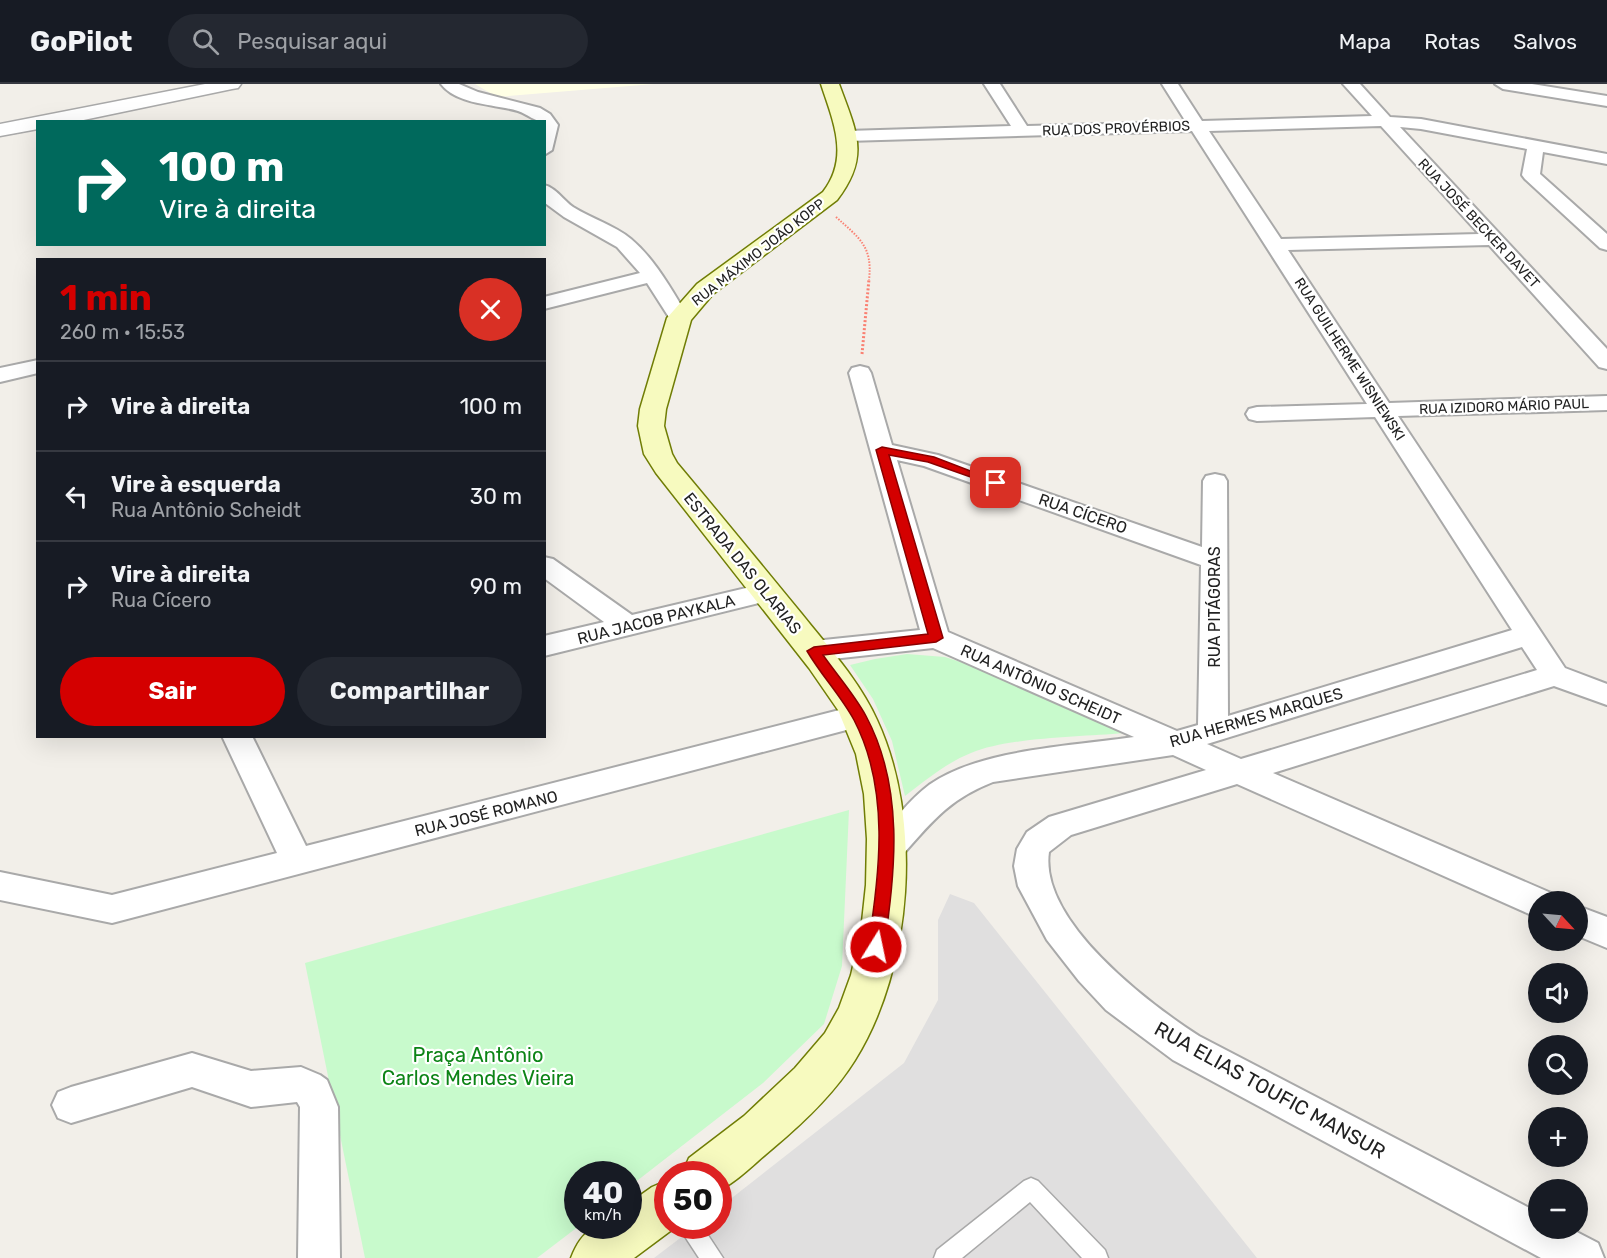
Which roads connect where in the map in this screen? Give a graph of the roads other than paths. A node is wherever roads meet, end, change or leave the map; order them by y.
1 (232, 84) edge
2 (449, 84) edge
3 (830, 84) edge
4 (992, 84) edge
5 (1170, 84) edge
6 (1351, 84) edge
7 (1503, 84) edge
8 (1607, 101) edge
9 (49, 120) edge
10 (1384, 121) junction
11 (36, 123) edge
12 (1198, 126) junction
13 (0, 130) edge
14 (1022, 131) junction
15 (847, 136) junction
16 (546, 142) edge
17 (1536, 146) junction
18 (1607, 159) edge
19 (546, 196) edge
20 (1494, 239) junction
21 (1607, 244) edge
22 (1276, 245) junction
23 (651, 276) junction
24 (546, 302) edge
25 (679, 318) junction
26 (1607, 362) edge
27 (36, 366) edge
28 (860, 373) road end
29 (0, 375) edge
30 (1607, 403) edge
31 (1383, 410) junction
32 (1257, 414) dead end
33 (882, 450) junction
34 (1215, 482) dead end
35 (1214, 560) junction
36 (546, 567) edge
37 (767, 592) junction
38 (628, 626) junction
39 (1529, 635) junction
40 (936, 638) junction
41 (546, 646) edge
42 (814, 651) junction
43 (1555, 675) junction
44 (1607, 695) edge
45 (859, 716) junction
46 (1213, 732) junction
47 (238, 738) edge
48 (1176, 743) junction
49 (1237, 771) junction
50 (887, 851) junction
51 (297, 861) junction
52 (0, 886) edge
53 (1528, 898) edge
54 (1588, 924) edge
55 (1607, 933) edge
56 (71, 1105) dead end
57 (723, 1161) edge
58 (654, 1214) edge
59 (698, 1239) edge
60 (1561, 1252) edge
61 (320, 1258) edge
62 (595, 1258) edge
63 (712, 1258) edge
64 (945, 1258) edge
65 (1097, 1258) edge

1 - 9 street
2 - 16 street
3 - 15 main road, RUA MÁXIMO JOÃO KOPP
4 - 14 street
5 - 12 street, RUA GUILHERME WISNIEWSKI
6 - 10 street, RUA JOSÉ BECKER DAVET
7 - 8 street
10 - 12 street, RUA DOS PROVÉRBIOS
10 - 17 street, RUA DOS PROVÉRBIOS
10 - 20 street, RUA JOSÉ BECKER DAVET
11 - 13 street
12 - 14 street, RUA DOS PROVÉRBIOS
12 - 22 street, RUA GUILHERME WISNIEWSKI
14 - 15 street, RUA DOS PROVÉRBIOS
15 - 25 main road, RUA MÁXIMO JOÃO KOPP
17 - 18 street, RUA DOS PROVÉRBIOS
17 - 21 street
19 - 23 street
20 - 22 street
20 - 26 street, RUA JOSÉ BECKER DAVET
22 - 31 street, RUA GUILHERME WISNIEWSKI
23 - 24 street
23 - 25 street
25 - 37 main road, ESTRADA DAS OLARIAS
27 - 29 street
28 - 33 street
30 - 31 street, RUA IZIDORO MÁRIO PAUL
31 - 32 street, RUA IZIDORO MÁRIO PAUL
31 - 39 street, RUA GUILHERME WISNIEWSKI
33 - 35 street, RUA CÍCERO
33 - 40 street
34 - 35 street, RUA PITÁGORAS
35 - 46 street, RUA PITÁGORAS
36 - 38 street
37 - 38 street, RUA JACOB PAYKALA
37 - 42 main road, ESTRADA DAS OLARIAS
38 - 41 street, RUA JACOB PAYKALA
39 - 43 street
39 - 46 street, RUA HERMES MARQUES
40 - 42 street
40 - 48 street, RUA ANTÔNIO SCHEIDT
42 - 45 main road, ESTRADA DAS OLARIAS
43 - 44 street
43 - 49 street
45 - 50 main road, ESTRADA DAS OLARIAS
45 - 51 street, RUA JOSÉ ROMANO
46 - 48 street, RUA HERMES MARQUES
47 - 51 street
48 - 49 street, RUA ANTÔNIO SCHEIDT
48 - 50 street, RUA HERMES MARQUES
49 - 53 street, RUA ANTÔNIO SCHEIDT
49 - 60 street, RUA ELIAS TOUFIC MANSUR
50 - 57 main road, ESTRADA DAS OLARIAS
51 - 52 street, RUA JOSÉ ROMANO
54 - 55 street
56 - 61 street
58 - 62 main road
59 - 63 lane
64 - 65 lane

